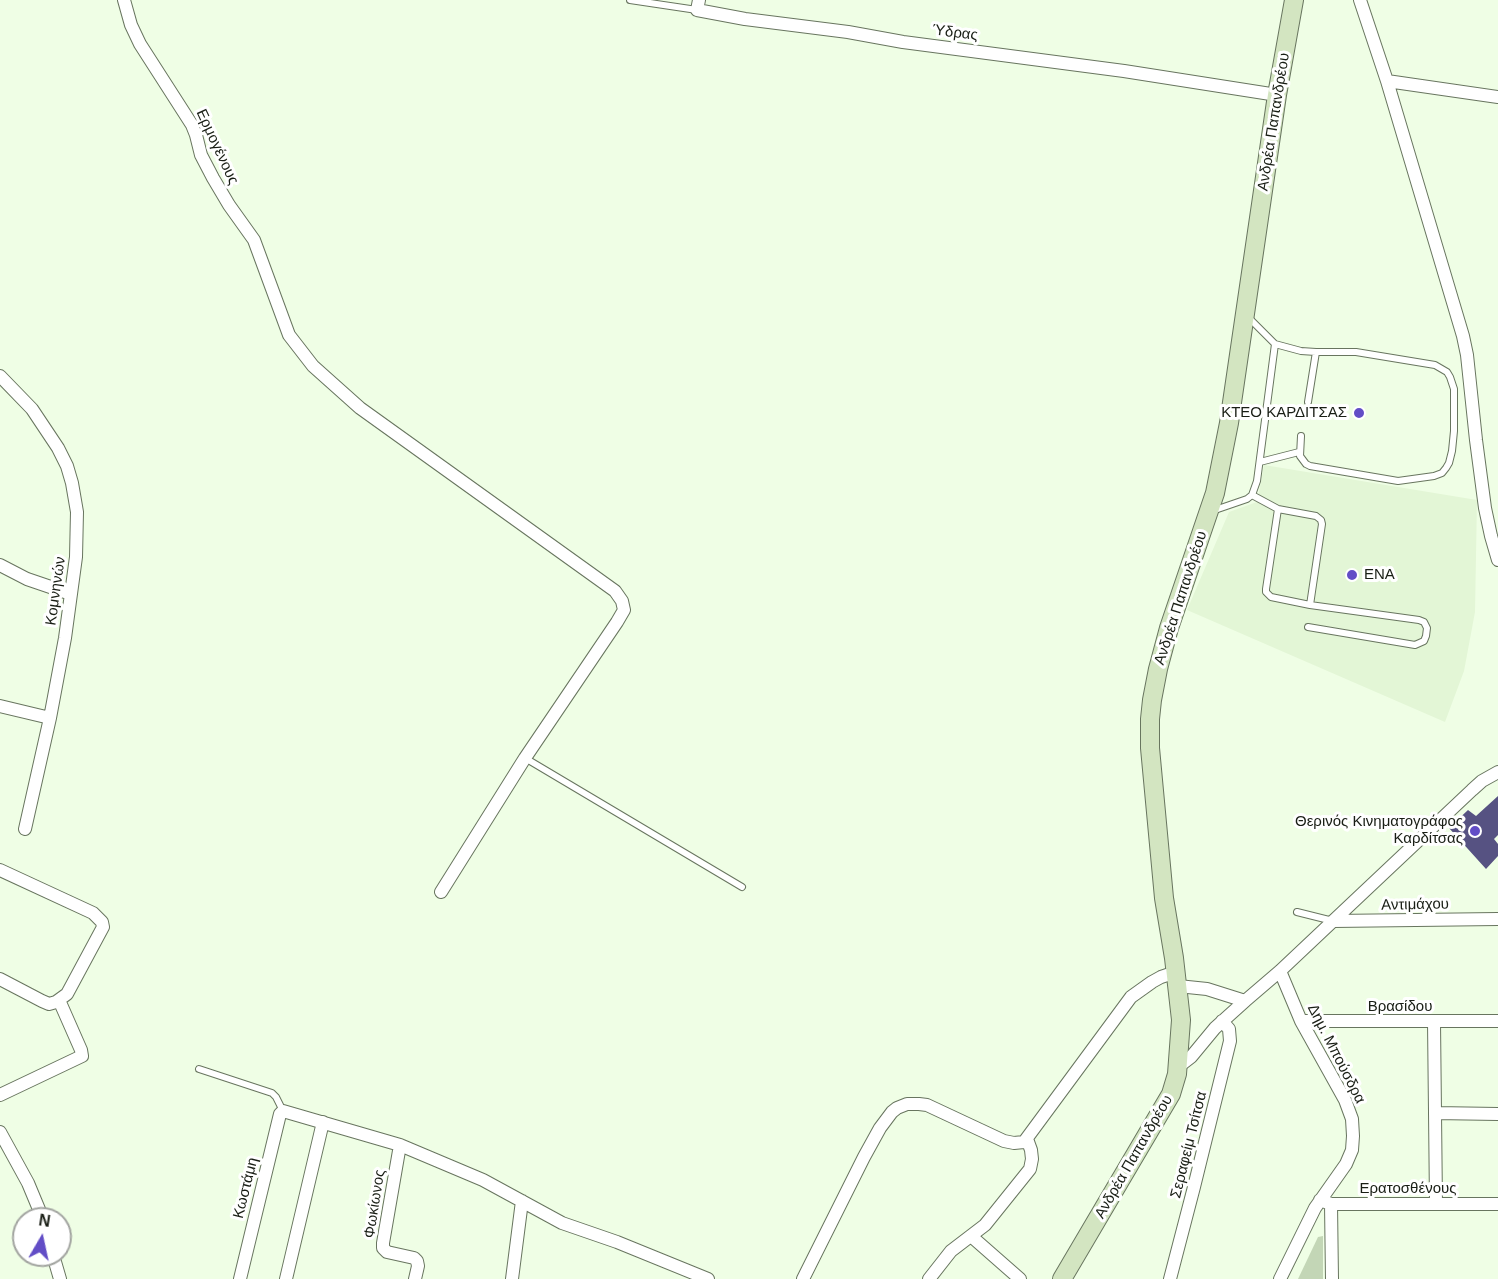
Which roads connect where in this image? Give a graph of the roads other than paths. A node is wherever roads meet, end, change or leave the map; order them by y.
1 (124, 0) edge
2 (630, 0) edge
3 (1294, 0) edge
4 (1360, 0) edge
5 (698, 5) edge
6 (1387, 81) junction
7 (1277, 95) junction
8 (1498, 97) edge
9 (1246, 315) junction
10 (1275, 344) junction
11 (1316, 352) junction
12 (0, 376) edge
13 (1308, 402) dead end
14 (1301, 436) dead end
15 (1299, 452) junction
16 (1260, 462) junction
17 (1252, 495) junction
18 (1278, 509) junction
19 (1209, 513) junction
20 (1498, 560) edge
21 (0, 565) edge
22 (71, 594) junction
23 (1310, 604) junction
24 (1308, 627) dead end
25 (0, 706) edge
26 (50, 718) junction
27 (525, 758) junction
28 (1498, 772) edge
29 (25, 830) dead end
30 (0, 870) edge
31 (742, 886) dead end
32 (441, 892) dead end
33 (1297, 912) dead end
34 (1498, 919) edge
35 (1333, 921) junction
36 (1280, 971) junction
37 (0, 979) edge
38 (1177, 979) junction
39 (59, 1000) junction
40 (1245, 1001) junction
41 (1222, 1021) junction
42 (1301, 1021) junction
43 (1498, 1021) edge
44 (1434, 1022) junction
45 (1178, 1067) junction
46 (198, 1069) dead end
47 (0, 1095) edge
48 (286, 1111) junction
49 (1435, 1113) junction
50 (1498, 1114) edge
51 (323, 1122) junction
52 (0, 1132) edge
53 (1027, 1139) junction
54 (400, 1145) junction
55 (522, 1201) junction
56 (1326, 1202) junction
57 (1436, 1204) junction
58 (1498, 1204) edge
59 (39, 1207) edge
60 (971, 1236) junction
61 (240, 1279) edge
62 (286, 1279) edge
63 (415, 1279) edge
64 (512, 1279) edge
65 (708, 1279) edge
66 (803, 1279) edge
67 (929, 1279) edge
68 (1020, 1279) edge
69 (1062, 1279) edge
70 (1170, 1279) edge
71 (1280, 1279) edge
72 (1332, 1279) edge

1 - 27 street, Ερμογένους
2 - 5 lane, Ύδρας
3 - 7 main road, Ανδρέα Παπανδρέου
4 - 6 street
5 - 7 street, Ύδρας
6 - 8 street
6 - 20 street
7 - 9 main road, Ανδρέα Παπανδρέου
9 - 10 lane
9 - 19 main road, Ανδρέα Παπανδρέου
10 - 11 lane
10 - 16 lane
11 - 13 lane
11 - 15 lane
12 - 22 street, Κομνηνών
14 - 15 lane
15 - 16 lane
16 - 17 lane
17 - 18 lane
17 - 19 lane
18 - 23 lane
18 - 23 lane
19 - 38 main road, Ανδρέα Παπανδρέου
21 - 22 street
22 - 26 street, Κομνηνών
23 - 24 lane
25 - 26 street
26 - 29 street, Κομνηνών
27 - 31 lane
27 - 32 street
28 - 35 street
30 - 39 street
33 - 35 lane
34 - 35 street, Αντιμάχου
35 - 36 street
36 - 40 street
36 - 42 street, Δημ. Μπούσδρα
37 - 39 street
38 - 40 street
38 - 45 main road, Ανδρέα Παπανδρέου
38 - 53 street
39 - 47 street
40 - 41 street
41 - 45 street
41 - 70 street, Σεραφείμ Τσίτσα
42 - 44 street, Βρασίδου
42 - 56 street, Δημ. Μπούσδρα
43 - 44 street, Βρασίδου
44 - 49 street
45 - 69 main road, Ανδρέα Παπανδρέου
46 - 48 lane
48 - 51 street
48 - 61 street, Κωστάμη
49 - 50 street
49 - 57 street
51 - 54 street
51 - 62 street
52 - 59 street
53 - 60 street
53 - 66 street
54 - 55 street
54 - 63 street, Φωκίωνος
55 - 64 street
55 - 65 street
56 - 57 street, Ερατοσθένους
56 - 71 street, Δημ. Μπούσδρα
56 - 72 street
57 - 58 street, Ερατοσθένους
60 - 67 street
60 - 68 street

